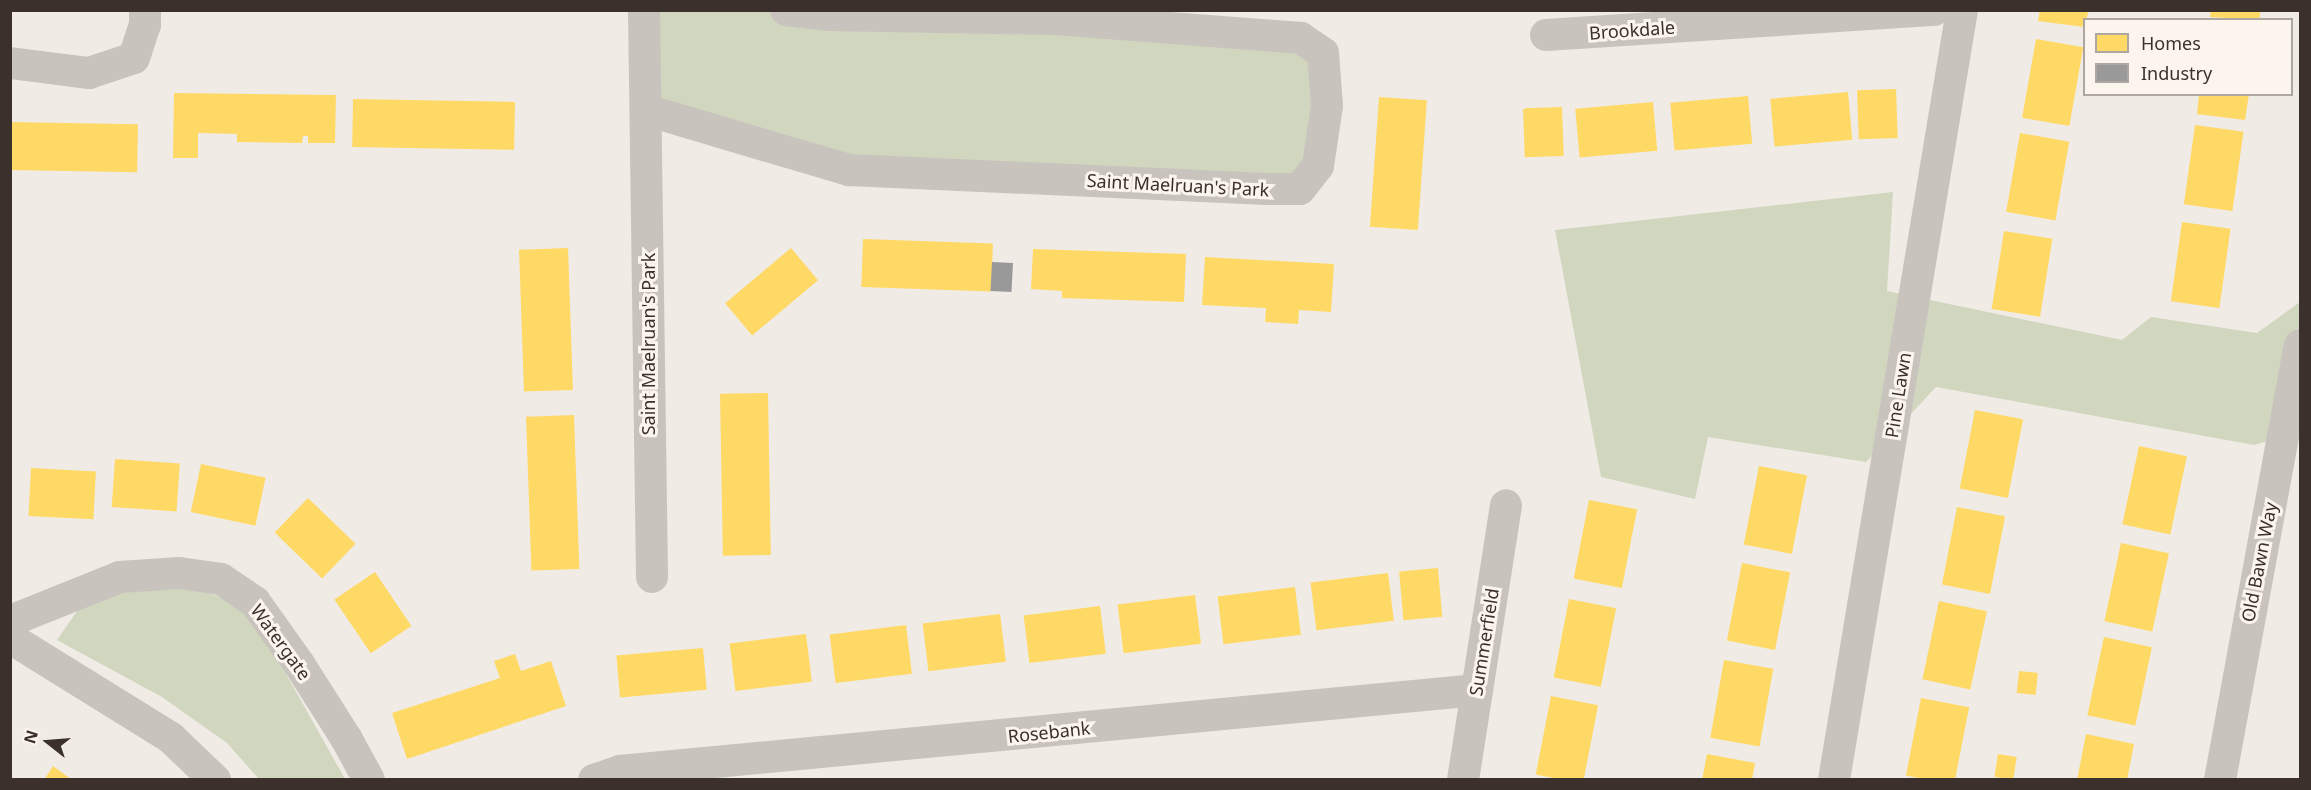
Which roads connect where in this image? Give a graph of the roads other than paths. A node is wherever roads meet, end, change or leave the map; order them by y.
1 (145, 10) edge
2 (644, 10) edge
3 (786, 10) edge
4 (1934, 10) edge
5 (1962, 10) edge
6 (1054, 15) edge
7 (1546, 35) dead end
8 (10, 63) edge
9 (646, 110) junction
10 (2301, 345) edge
11 (1506, 505) dead end
12 (652, 577) dead end
13 (10, 621) edge
14 (10, 638) edge
15 (1477, 690) junction
16 (805, 768) edge
17 (607, 775) edge
18 (215, 780) edge
19 (369, 780) edge
20 (1463, 780) edge
21 (1833, 780) edge
22 (2220, 780) edge

1 - 8 street
2 - 9 street, Saint Maelruan's Park
3 - 6 street, Saint Maelruan's Park
4 - 7 street, Brookdale
5 - 21 street, Pine Lawn
6 - 9 street, Saint Maelruan's Park
9 - 12 street, Saint Maelruan's Park
10 - 22 street, Old Bawn Way
11 - 15 street, Summerfield
13 - 19 street, Watergate
14 - 18 street
15 - 16 street, Rosebank
15 - 20 street, Summerfield
16 - 17 street, Rosebank

